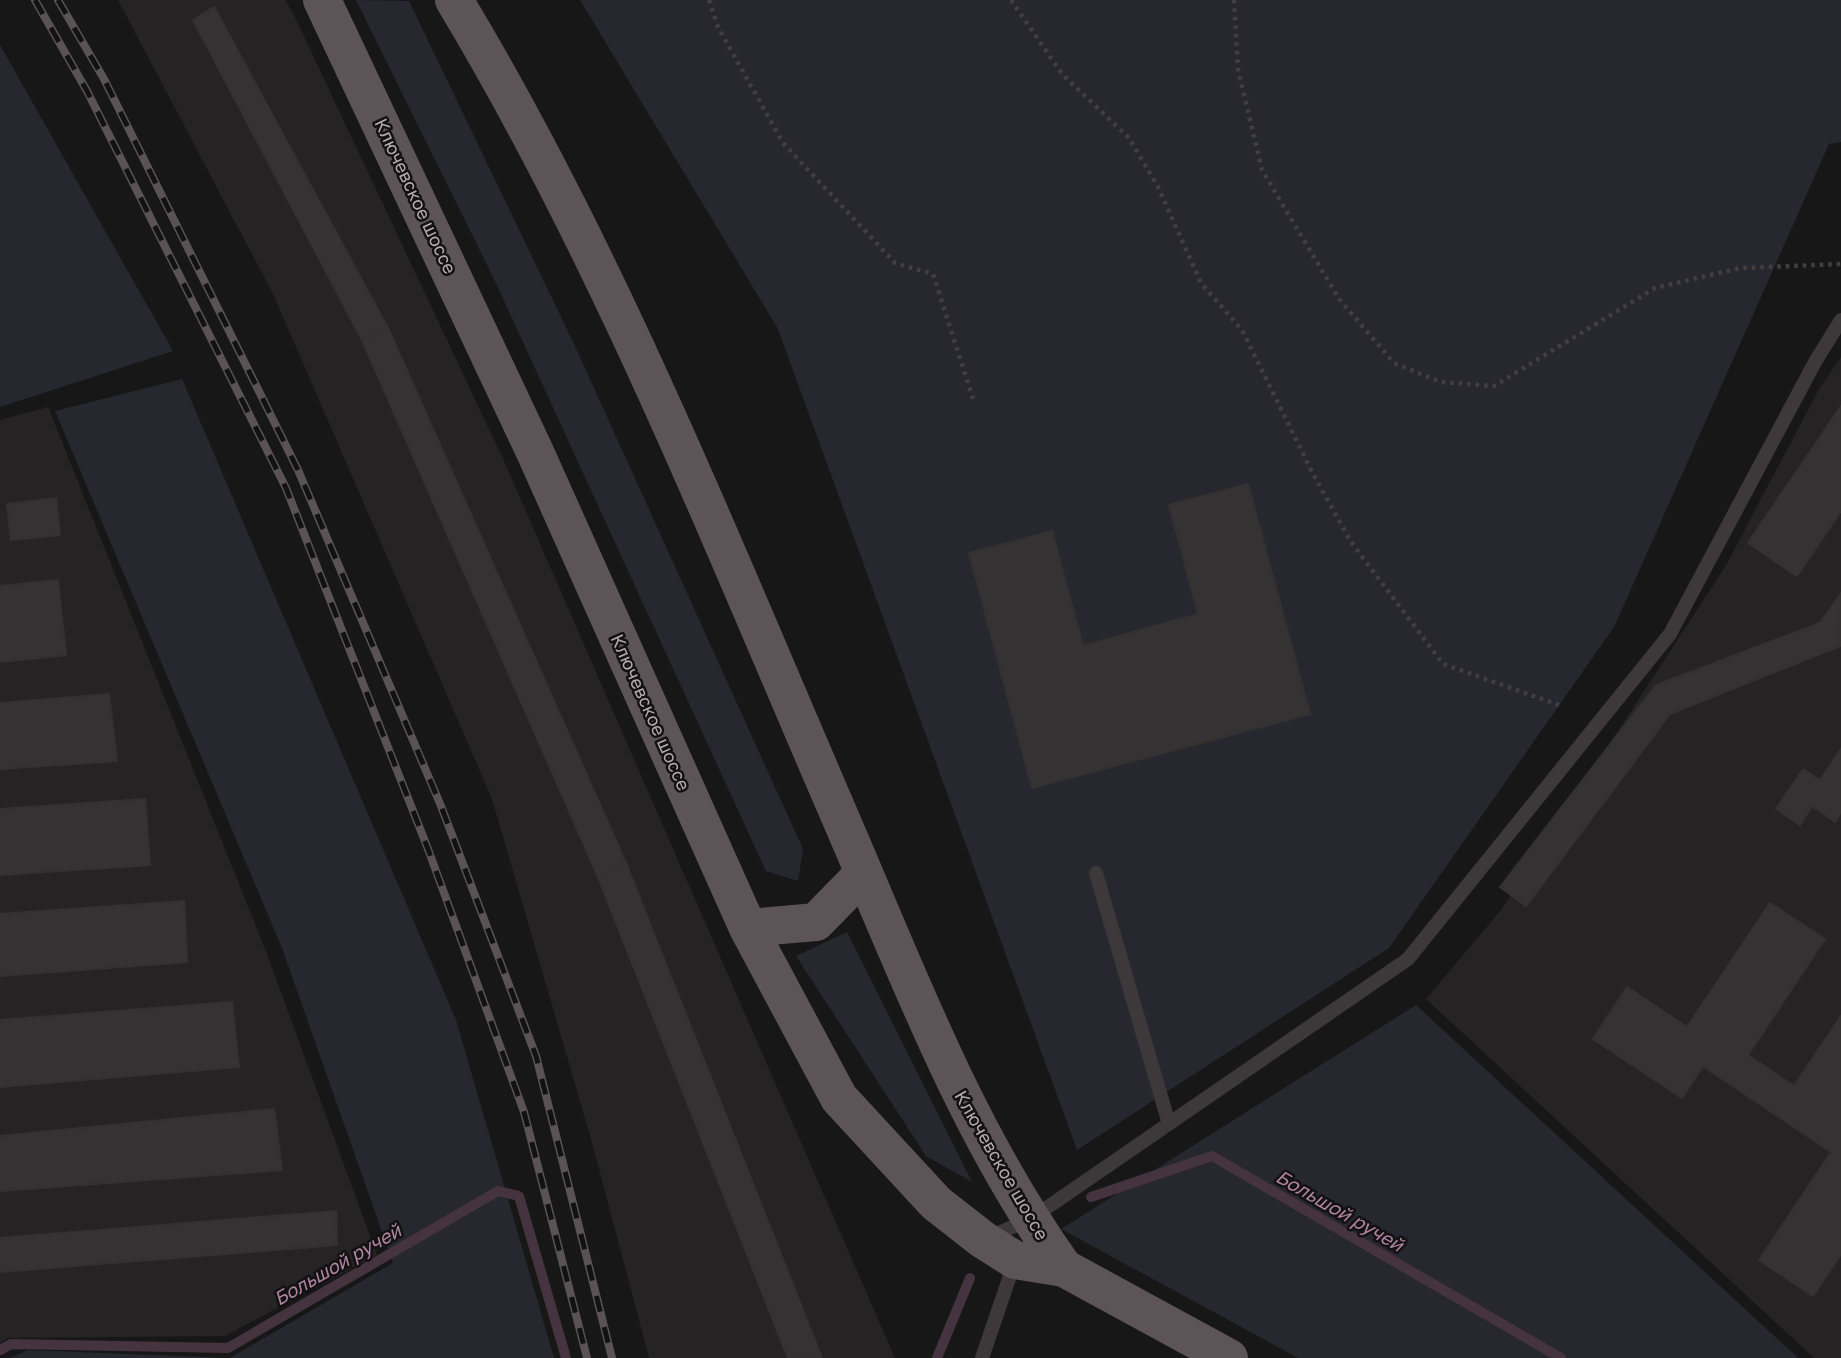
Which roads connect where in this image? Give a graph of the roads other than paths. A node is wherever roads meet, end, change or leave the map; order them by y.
1 (321, 0) edge
2 (454, 0) edge
3 (1841, 320) edge
4 (864, 873) junction
5 (1096, 873) dead end
6 (748, 928) junction
7 (1169, 1124) junction
8 (1030, 1220) junction
9 (982, 1239) junction
10 (1015, 1260) junction
11 (1064, 1268) junction
12 (982, 1358) edge
13 (1229, 1358) edge

1 - 6 main road, Ключевское шоссе
2 - 4 main road, Ключевское шоссе
3 - 7 lane
4 - 6 main road
4 - 8 main road, Ключевское шоссе
5 - 7 lane
6 - 9 main road, Ключевское шоссе
7 - 8 lane
8 - 9 lane
8 - 11 main road, Ключевское шоссе
9 - 10 main road, Ключевское шоссе
10 - 11 main road, Ключевское шоссе
10 - 12 lane
11 - 13 main road

